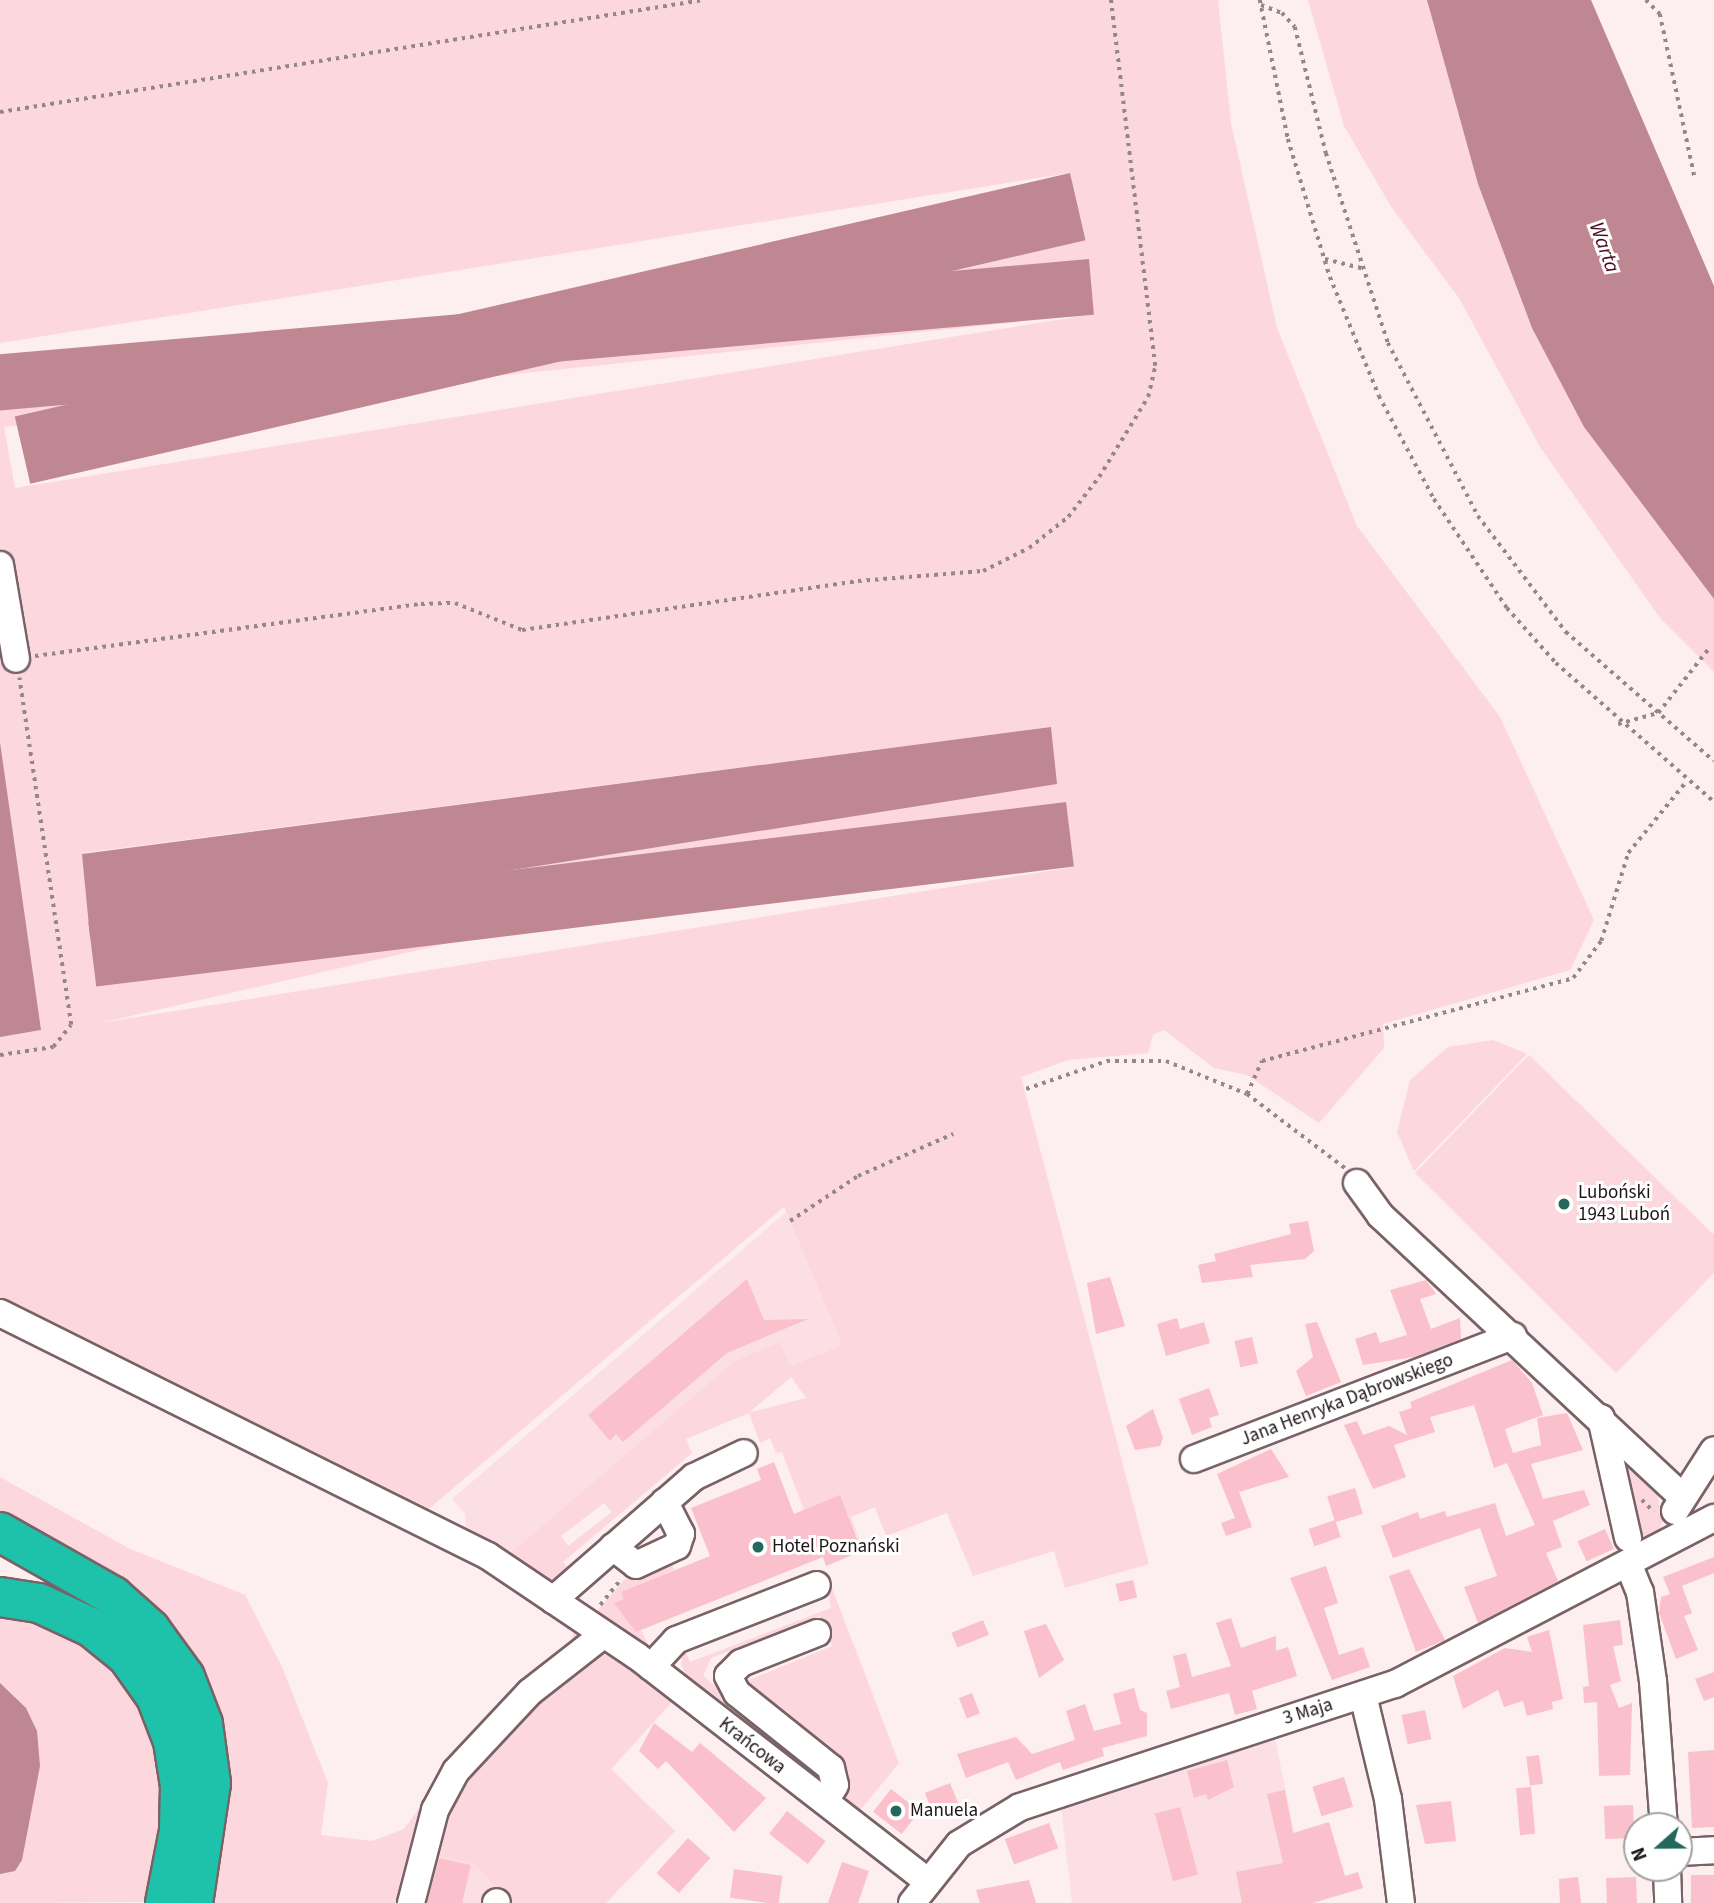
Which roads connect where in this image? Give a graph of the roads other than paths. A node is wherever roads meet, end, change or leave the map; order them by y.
1 (0, 565) edge
2 (16, 659) road end
3 (1357, 1183) road end
4 (0, 1313) edge
5 (1507, 1339) junction
6 (1601, 1418) junction
7 (1714, 1450) edge
8 (744, 1453) dead end
9 (1194, 1459) dead end
10 (1680, 1495) junction
11 (665, 1502) junction
12 (1714, 1518) edge
13 (0, 1532) edge
14 (1682, 1532) junction
15 (613, 1547) junction
16 (1628, 1550) junction
17 (817, 1585) dead end
18 (0, 1597) edge
19 (553, 1600) junction
20 (817, 1633) dead end
21 (603, 1635) junction
22 (651, 1667) junction
23 (1363, 1695) junction
24 (825, 1801) junction
25 (1663, 1812) edge
26 (1714, 1850) edge
27 (1693, 1851) edge
28 (925, 1879) junction
29 (1667, 1882) edge
30 (165, 1903) edge
31 (193, 1903) edge
32 (411, 1903) edge
33 (912, 1903) edge
34 (1401, 1903) edge
35 (1668, 1903) edge

1 - 2 street
3 - 5 street
4 - 19 street, Krańcowa
5 - 6 street
5 - 9 street, Jana Henryka Dąbrowskiego
6 - 10 street
6 - 16 street
7 - 10 street
8 - 11 street
10 - 14 street
11 - 15 street
11 - 15 street
12 - 14 street, 3 Maja
13 - 31 highway
14 - 16 street, 3 Maja
15 - 19 street
16 - 23 street, 3 Maja
16 - 25 street
17 - 22 street
18 - 30 highway
19 - 21 street, Krańcowa
20 - 24 street
21 - 22 street, Krańcowa
21 - 32 street
22 - 24 street, Krańcowa
23 - 28 street, 3 Maja
23 - 34 street
24 - 28 street, Krańcowa
26 - 27 street
28 - 33 street, 3 Maja
29 - 35 street

